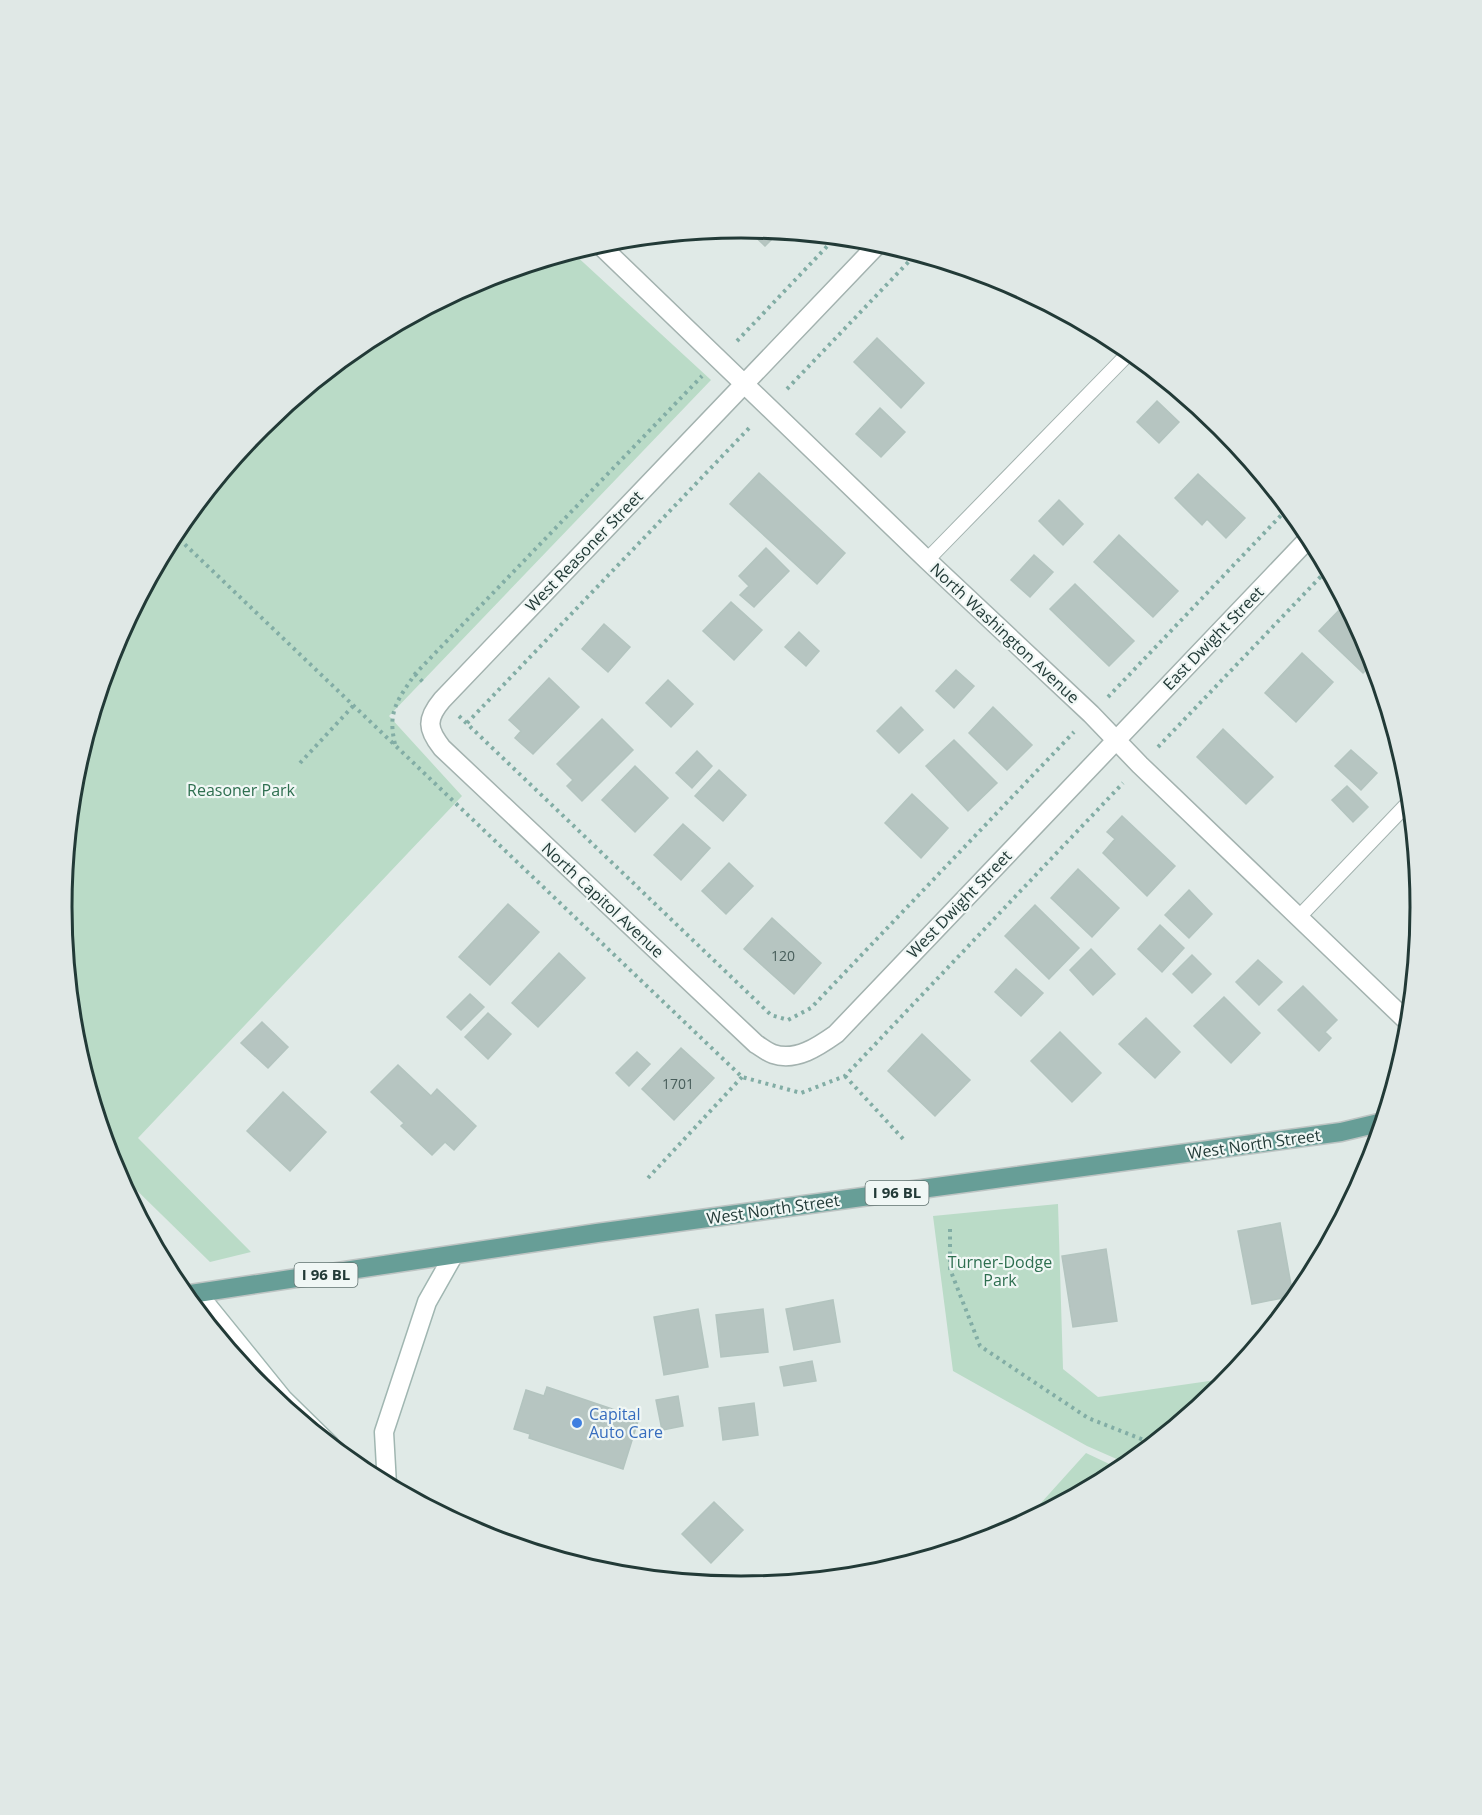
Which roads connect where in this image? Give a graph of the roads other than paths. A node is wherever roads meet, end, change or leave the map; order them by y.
1 (871, 251) edge
2 (607, 252) edge
3 (1123, 359) edge
4 (745, 383) junction
5 (1303, 545) edge
6 (927, 560) junction
7 (429, 723) joint
8 (1117, 739) junction
9 (1402, 809) edge
10 (1299, 917) junction
11 (1401, 1015) edge
12 (793, 1055) joint
13 (1374, 1124) edge
14 (453, 1256) junction
15 (195, 1293) edge
16 (219, 1326) edge
17 (256, 1368) edge
18 (386, 1475) edge

1 - 4 street, West Reasoner Street
2 - 4 street, North Washington Avenue
3 - 6 lane
4 - 6 street, North Washington Avenue
4 - 7 street, West Reasoner Street
5 - 8 street, East Dwight Street
6 - 8 street, North Washington Avenue
7 - 12 street, North Capitol Avenue
8 - 10 street, North Washington Avenue
8 - 12 street, West Dwight Street
9 - 10 lane
10 - 11 street, North Washington Avenue
13 - 14 main road, West North Street / I 96 BL
14 - 15 main road, West North Street / I 96 BL
14 - 18 street
16 - 17 street

